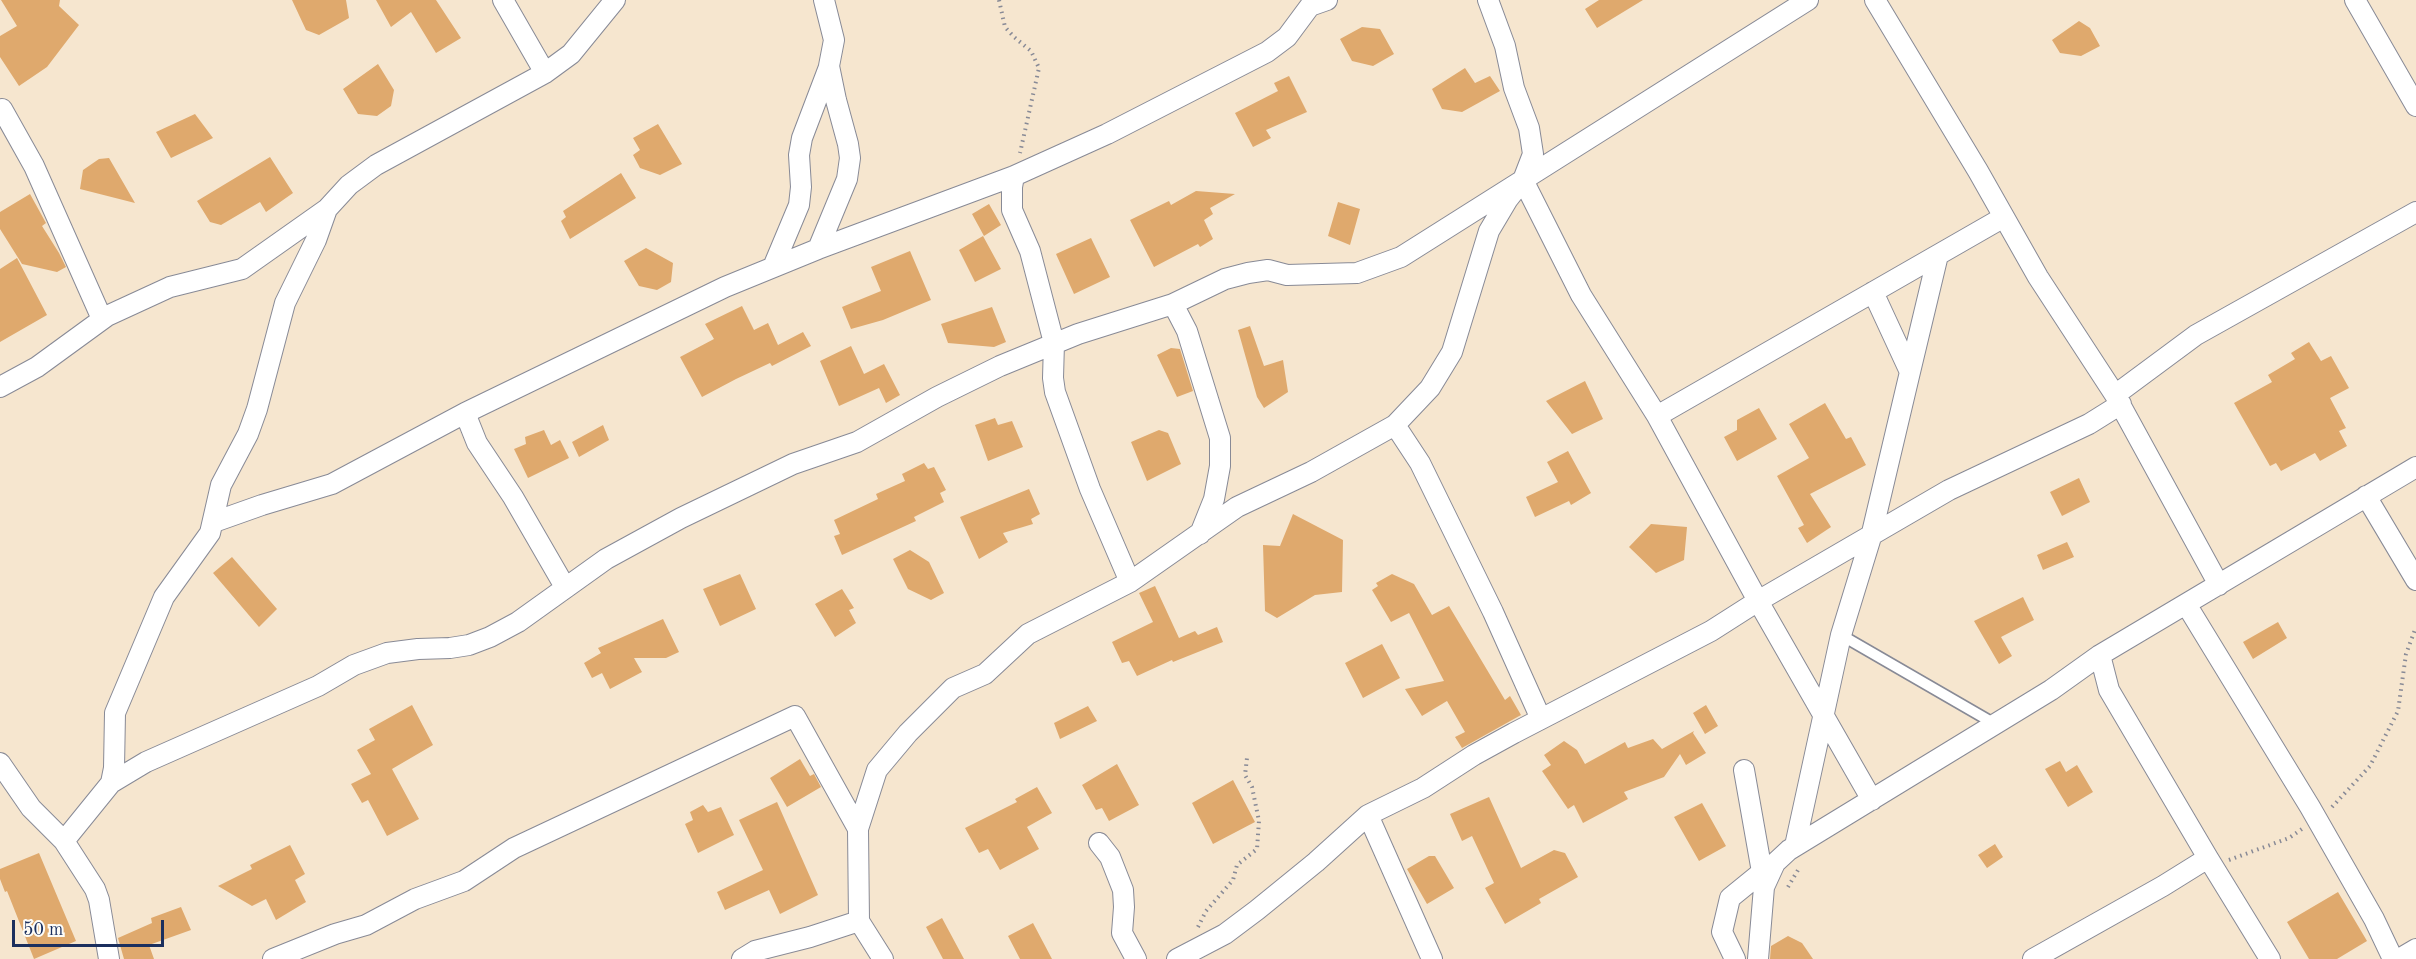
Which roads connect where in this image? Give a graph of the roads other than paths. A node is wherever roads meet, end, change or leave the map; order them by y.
1 (502, 0) edge
2 (615, 0) edge
3 (824, 0) edge
4 (1327, 0) edge
5 (1488, 0) edge
6 (1808, 0) edge
7 (1875, 0) edge
8 (2355, 0) edge
9 (829, 66) junction
10 (545, 73) junction
11 (2416, 106) edge
12 (2, 109) dead end
13 (1014, 176) junction
14 (1523, 180) junction
15 (327, 209) junction
16 (2416, 212) edge
17 (2004, 217) junction
18 (818, 249) junction
19 (1938, 255) junction
20 (773, 267) junction
21 (1873, 292) junction
22 (1173, 304) junction
23 (102, 319) junction
24 (1054, 343) junction
25 (1910, 372) junction
26 (0, 387) edge
27 (2118, 399) junction
28 (465, 413) junction
29 (1657, 416) junction
30 (1395, 425) junction
31 (2416, 467) edge
32 (2366, 496) junction
33 (214, 522) junction
34 (1200, 534) junction
35 (1871, 537) junction
36 (2416, 580) edge
37 (1130, 582) junction
38 (2219, 585) junction
39 (565, 587) junction
40 (1758, 601) junction
41 (2186, 604) junction
42 (1841, 635) junction
43 (2100, 655) junction
44 (1823, 714) junction
45 (1540, 719) junction
46 (1995, 724) junction
47 (0, 763) edge
48 (1744, 770) dead end
49 (111, 783) junction
50 (1872, 800) junction
51 (1368, 815) junction
52 (858, 829) junction
53 (64, 841) junction
54 (1100, 843) dead end
55 (1799, 854) junction
56 (2208, 858) junction
57 (859, 921) junction
58 (2416, 949) edge
59 (1184, 955) edge
60 (109, 959) edge
61 (273, 959) edge
62 (741, 959) edge
63 (883, 959) edge
64 (1136, 959) edge
65 (1432, 959) edge
66 (1735, 959) edge
67 (1758, 959) edge
68 (2032, 959) edge
69 (2270, 959) edge
70 (2393, 959) edge
71 (2399, 959) edge

1 - 10 street
2 - 10 street
3 - 9 street
4 - 13 street
5 - 14 street
6 - 14 street
7 - 17 street
8 - 11 street
9 - 18 street
9 - 20 street
10 - 15 street
12 - 23 street
13 - 18 street
13 - 24 street
14 - 22 street
14 - 29 street
14 - 30 street
15 - 23 street
15 - 33 street
16 - 27 street
17 - 19 street
17 - 27 street
18 - 20 street
19 - 21 street
19 - 25 street
20 - 28 street
21 - 25 street
21 - 29 street
22 - 24 street
22 - 34 street
23 - 26 street
24 - 37 street
24 - 39 street
25 - 35 street
27 - 35 street
27 - 38 street
28 - 33 street
28 - 39 street
29 - 40 street
30 - 34 street
30 - 45 street
31 - 32 street
32 - 36 street
32 - 38 street
33 - 49 street
34 - 37 street
35 - 40 street
35 - 42 street
37 - 52 street
38 - 41 street
39 - 49 street
40 - 44 street
40 - 45 street
41 - 43 street
41 - 70 street
42 - 44 street
42 - 46 lane
43 - 46 street
43 - 56 street
44 - 50 street
44 - 55 street
45 - 51 street
46 - 50 street
47 - 53 street
48 - 66 street
49 - 53 street
50 - 55 street
51 - 59 street
51 - 65 street
52 - 57 street
52 - 61 street
53 - 60 street
54 - 64 street
55 - 67 street
56 - 68 street
56 - 69 street
57 - 62 street
57 - 63 street
58 - 71 street

